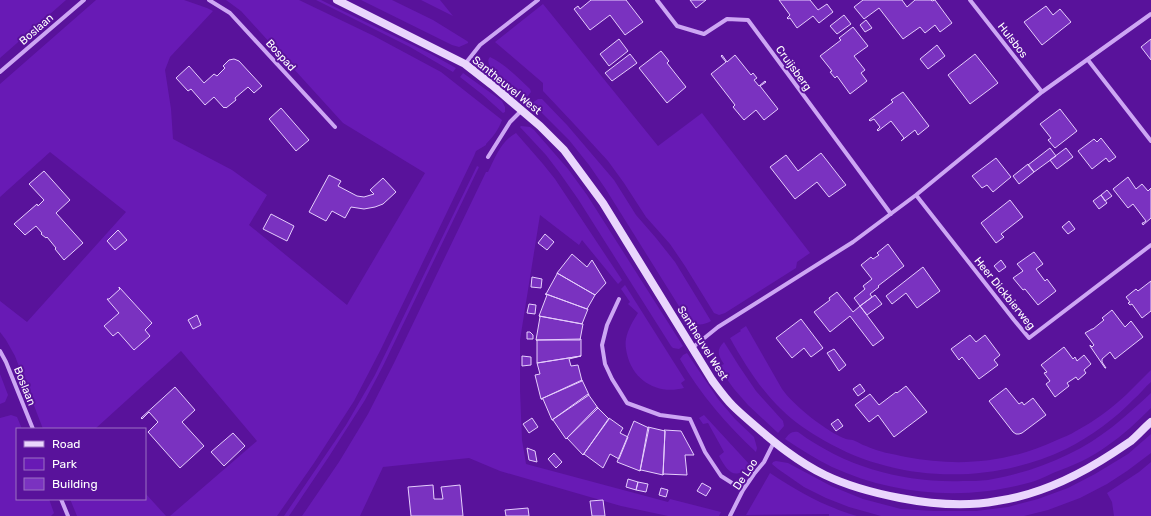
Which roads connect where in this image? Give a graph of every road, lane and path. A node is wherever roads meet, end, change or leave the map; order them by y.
1 (84, 0) edge
2 (209, 0) edge
3 (337, 0) edge
4 (538, 0) edge
5 (657, 0) edge
6 (970, 0) edge
7 (1151, 14) edge
8 (1088, 60) junction
9 (466, 64) junction
10 (0, 72) edge
11 (1042, 92) junction
12 (522, 111) junction
13 (335, 128) dead end
14 (1151, 140) edge
15 (488, 157) dead end
16 (916, 195) junction
17 (891, 214) junction
18 (1151, 246) edge
19 (619, 299) dead end
20 (692, 348) junction
21 (0, 351) edge
22 (1151, 422) edge
23 (33, 428) edge
24 (774, 442) junction
25 (743, 490) junction
26 (61, 500) edge
27 (68, 516) edge
28 (730, 516) edge

1 - 10 street, Boslaan
2 - 13 street, Bospad
3 - 9 street, Santheuvel West
4 - 9 street
5 - 17 street, Cruijsberg
6 - 11 street, Hulsbos
7 - 8 street
8 - 11 street
8 - 14 street
9 - 12 street, Santheuvel West
11 - 16 street
12 - 15 street
12 - 20 street, Santheuvel West
16 - 17 street
16 - 18 street, Heer Dickbierweg
17 - 20 street
19 - 25 street
20 - 24 street, Santheuvel West
21 - 23 street, Boslaan
22 - 24 street, Santheuvel West
24 - 25 street, De Loo
25 - 28 street, De Loo
26 - 27 street

